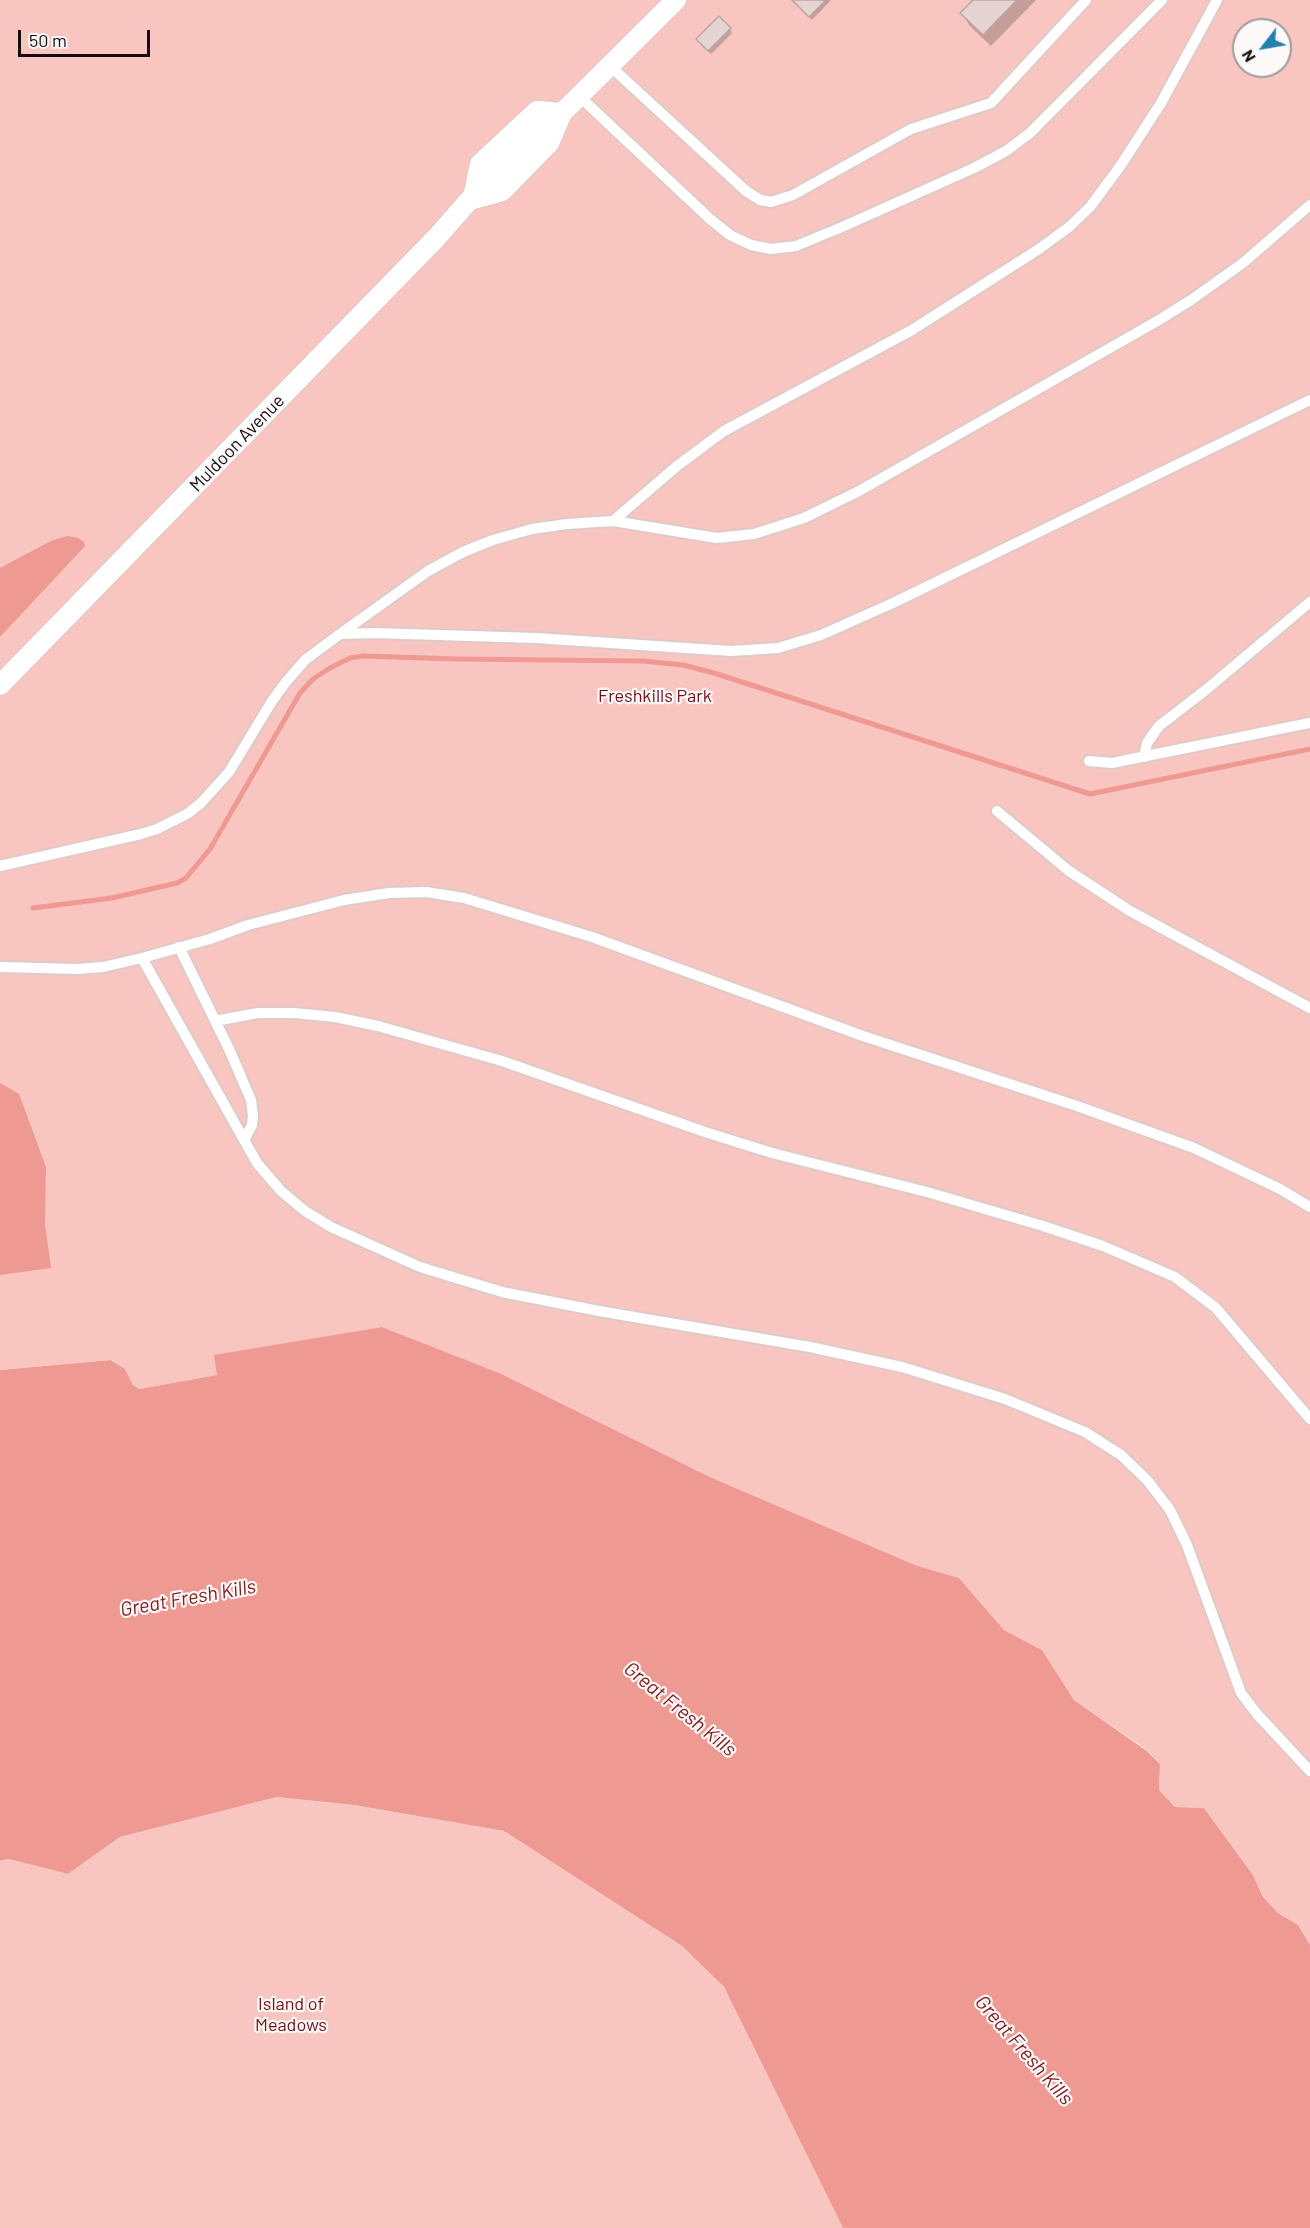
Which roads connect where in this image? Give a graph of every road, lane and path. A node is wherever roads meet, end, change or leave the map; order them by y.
1 (676, 0) edge
2 (1086, 0) edge
3 (1162, 0) edge
4 (1217, 0) edge
5 (610, 66) junction
6 (579, 96) junction
7 (1310, 205) edge
8 (1310, 400) edge
9 (612, 521) junction
10 (1310, 602) edge
11 (340, 634) junction
12 (0, 685) edge
13 (1310, 723) edge
14 (1144, 757) junction
15 (1089, 761) dead end
16 (997, 811) dead end
17 (0, 866) edge
18 (179, 947) junction
19 (141, 958) junction
20 (0, 967) edge
21 (1310, 1008) edge
22 (215, 1021) junction
23 (244, 1140) junction
24 (1310, 1208) edge
25 (1310, 1419) edge
26 (1310, 1771) edge

1 - 5 street, Muldoon Avenue
2 - 5 lane
3 - 6 lane
4 - 9 lane
5 - 6 street, Muldoon Avenue
6 - 12 street, Muldoon Avenue
7 - 9 lane
8 - 11 lane
9 - 11 lane
10 - 14 lane
11 - 17 lane
13 - 14 lane
14 - 15 lane
16 - 21 lane
18 - 19 lane
18 - 22 lane
18 - 24 lane
19 - 20 lane
19 - 23 lane
22 - 23 lane
22 - 25 lane
23 - 26 lane

